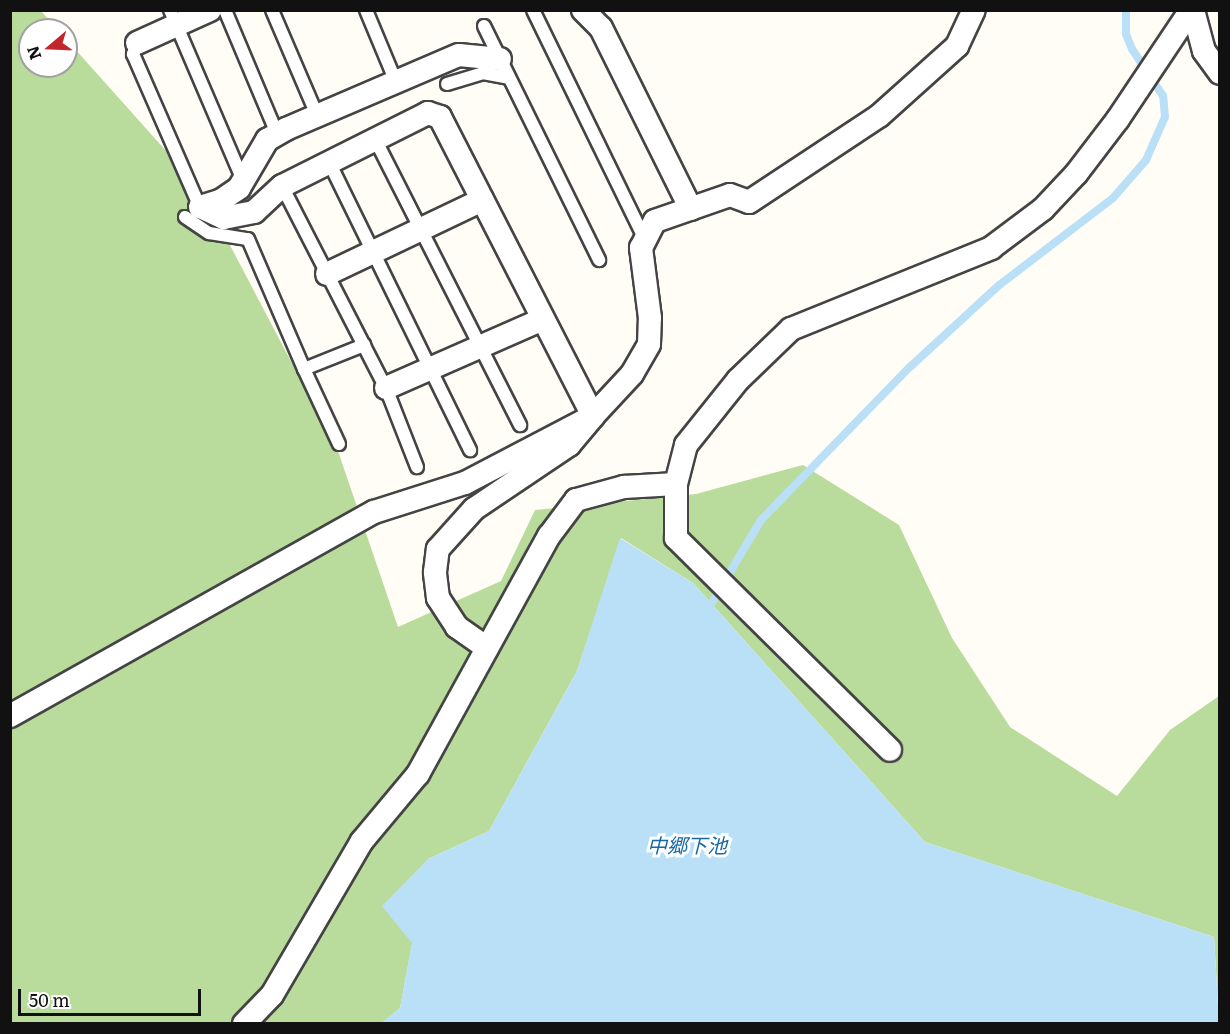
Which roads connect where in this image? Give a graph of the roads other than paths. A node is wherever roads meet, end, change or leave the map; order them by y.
1 (210, 10) edge
2 (225, 10) edge
3 (272, 10) edge
4 (366, 10) edge
5 (533, 10) edge
6 (974, 10) edge
7 (1192, 10) edge
8 (583, 11) edge
9 (173, 18) edge
10 (484, 26) dead end
11 (137, 43) joint
12 (504, 68) junction
13 (1220, 73) edge
14 (396, 82) junction
15 (447, 84) dead end
16 (317, 115) junction
17 (277, 134) junction
18 (375, 139) junction
19 (329, 162) junction
20 (244, 181) junction
21 (282, 186) junction
22 (482, 200) junction
23 (691, 208) junction
24 (192, 212) junction
25 (421, 230) junction
26 (645, 240) junction
27 (374, 253) junction
28 (599, 260) dead end
29 (327, 274) junction
30 (543, 319) junction
31 (363, 345) junction
32 (480, 346) junction
33 (430, 368) junction
34 (304, 369) junction
35 (386, 388) junction
36 (593, 416) junction
37 (520, 425) dead end
38 (339, 444) dead end
39 (470, 450) dead end
40 (417, 467) dead end
41 (676, 484) junction
42 (487, 648) junction
43 (10, 716) edge
44 (890, 750) dead end
45 (244, 1023) edge

1 - 9 street
2 - 17 lane
3 - 16 lane
4 - 14 lane
5 - 26 lane
6 - 23 street
7 - 13 street
7 - 41 street
8 - 23 street
9 - 11 street
9 - 20 lane
10 - 12 lane
11 - 24 lane
12 - 14 street
12 - 15 lane
12 - 28 lane
14 - 16 street
16 - 17 street
17 - 20 street
18 - 19 street
18 - 22 street
18 - 25 lane
19 - 21 street
19 - 27 lane
20 - 24 street
21 - 24 street
21 - 29 lane
22 - 25 street
22 - 30 street
23 - 26 street
24 - 34 lane
25 - 27 street
25 - 32 lane
26 - 36 street
27 - 29 street
27 - 33 lane
29 - 31 lane
30 - 32 street
30 - 36 street
31 - 34 lane
31 - 35 lane
32 - 33 street
32 - 37 lane
33 - 35 street
33 - 39 lane
34 - 38 lane
35 - 40 lane
36 - 42 street
36 - 43 street
41 - 42 street
41 - 44 street
42 - 45 street

